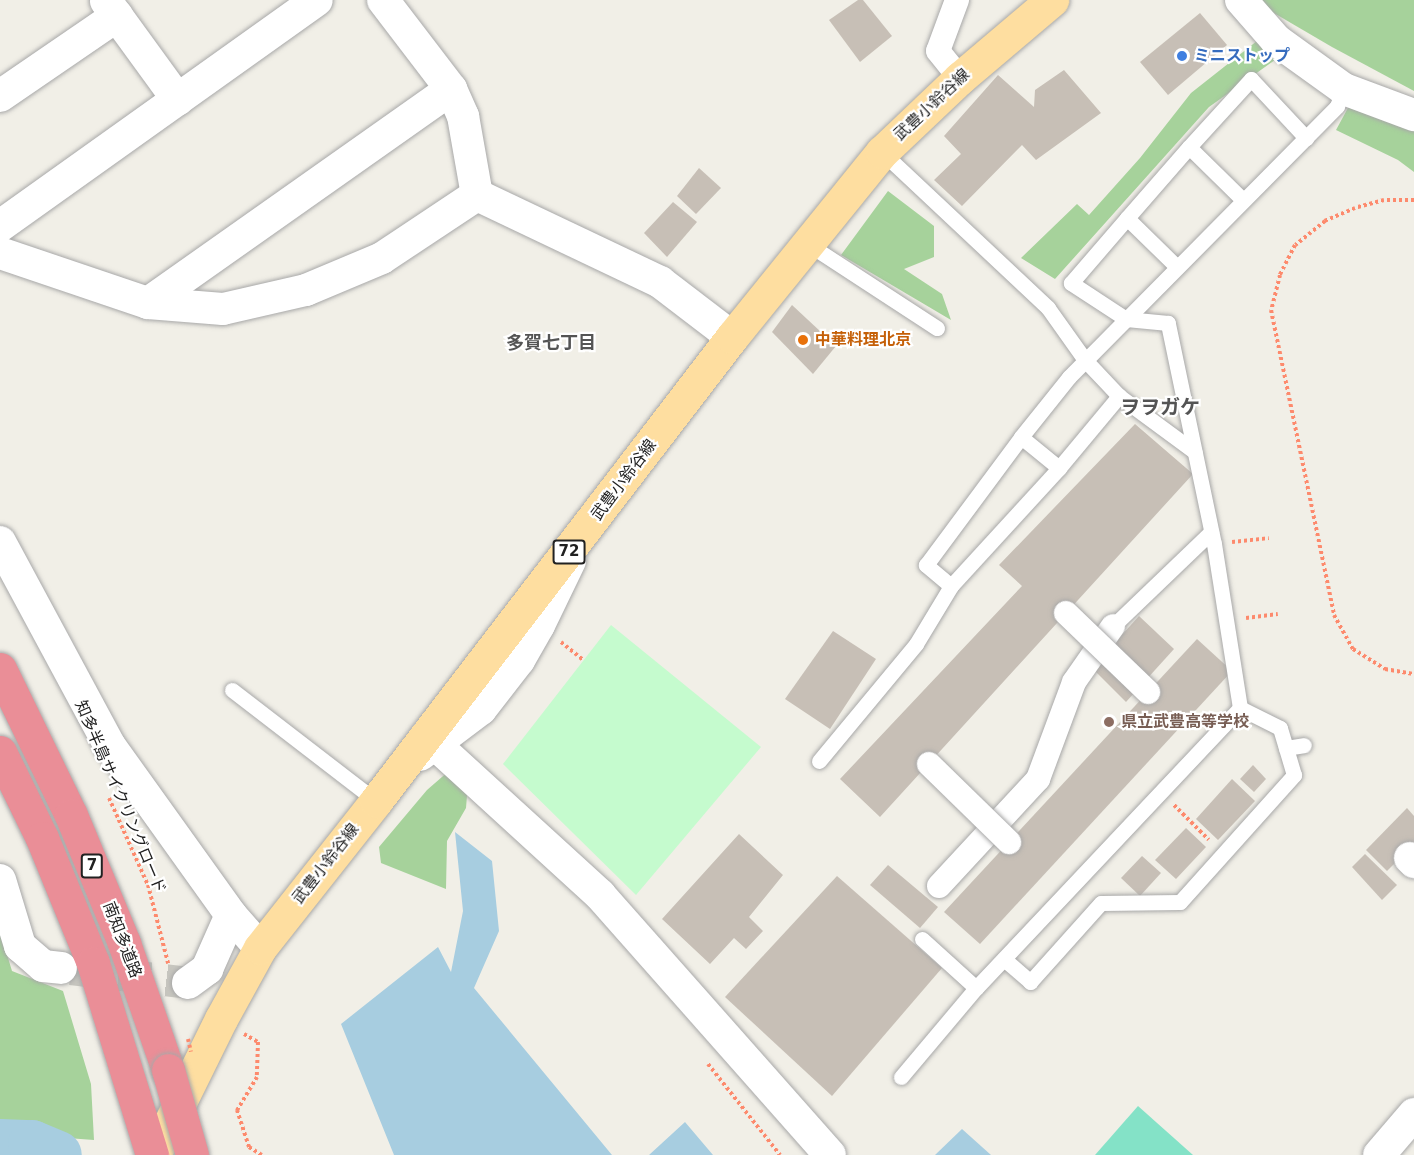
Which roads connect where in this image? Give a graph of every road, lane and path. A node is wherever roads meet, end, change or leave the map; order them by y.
1 (316, 0) edge
2 (382, 0) edge
3 (957, 0) edge
4 (1052, 0) edge
5 (1242, 0) edge
6 (111, 8) edge
7 (960, 78) junction
8 (1344, 89) junction
9 (451, 90) junction
10 (0, 96) edge
11 (178, 100) junction
12 (1414, 115) edge
13 (1306, 138) junction
14 (1189, 147) junction
15 (882, 152) junction
16 (477, 195) junction
17 (1243, 200) junction
18 (1414, 200) edge
19 (1127, 218) junction
20 (0, 226) edge
21 (808, 244) junction
22 (0, 253) edge
23 (1177, 267) junction
24 (148, 303) junction
25 (1126, 319) junction
26 (937, 328) dead end
27 (732, 337) junction
28 (1085, 360) junction
29 (1119, 396) junction
30 (1022, 437) junction
31 (1195, 452) junction
32 (1059, 468) junction
33 (1212, 538) junction
34 (1269, 538) dead end
35 (0, 542) edge
36 (951, 586) junction
37 (1066, 613) dead end
38 (1278, 614) dead end
39 (1227, 620) junction
40 (1113, 626) joint
41 (0, 669) edge
42 (1414, 674) edge
43 (232, 690) dead end
44 (1148, 692) dead end
45 (1240, 708) junction
46 (431, 740) junction
47 (1304, 745) dead end
48 (1286, 748) junction
49 (0, 752) edge
50 (819, 761) dead end
51 (928, 764) dead end
52 (106, 790) dead end
53 (1161, 791) junction
54 (376, 801) junction
55 (1009, 842) dead end
56 (1222, 854) junction
57 (0, 880) edge
58 (939, 886) dead end
59 (231, 915) junction
60 (922, 939) dead end
61 (260, 948) junction
62 (1004, 959) junction
63 (61, 968) tunnel mouth
64 (179, 978) joint
65 (976, 988) junction
66 (221, 1019) junction
67 (185, 1028) dead end
68 (189, 1039) dead end
69 (901, 1077) dead end
70 (1414, 1114) edge
71 (153, 1155) edge
72 (192, 1155) edge
73 (262, 1155) edge
74 (830, 1155) edge
75 (1379, 1155) edge

1 - 11 street
2 - 9 street
3 - 7 street
4 - 7 main road, 武豊小鈴谷線 / 72
5 - 8 street
6 - 10 street
6 - 11 street
7 - 15 main road, 武豊小鈴谷線 / 72
8 - 12 street
8 - 13 lane
9 - 16 street
9 - 24 street
11 - 20 street
13 - 14 lane
13 - 17 lane
14 - 17 lane
14 - 19 lane
15 - 21 main road, 武豊小鈴谷線 / 72
15 - 28 lane
16 - 24 street
16 - 27 street
17 - 23 lane
18 - 42 path
19 - 23 lane
19 - 25 lane
21 - 26 lane
21 - 27 main road, 武豊小鈴谷線 / 72
22 - 24 street
23 - 25 lane
25 - 28 lane
25 - 31 lane
27 - 46 main road, 武豊小鈴谷線 / 72
28 - 29 lane
28 - 30 lane
29 - 31 lane
29 - 32 lane
30 - 32 lane
30 - 36 lane
31 - 33 lane
32 - 36 lane
33 - 34 path
33 - 39 lane
33 - 40 lane
35 - 59 street
36 - 50 lane
37 - 44 street, bridge
38 - 39 path
39 - 45 lane
40 - 58 street
41 - 72 highway, 南知多道路 / 7, bridge
43 - 54 lane
45 - 48 lane
45 - 53 lane
46 - 54 main road, 武豊小鈴谷線 / 72
46 - 74 street
47 - 48 lane
48 - 56 lane
49 - 71 highway, 7
51 - 55 street, bridge
52 - 64 path, 知多半島サイクリングロード
53 - 56 path
53 - 62 lane
54 - 61 main road, 武豊小鈴谷線 / 72
56 - 62 lane
57 - 63 street
59 - 61 street
59 - 64 street
60 - 65 lane
61 - 66 main road, 武豊小鈴谷線 / 72
62 - 65 lane
65 - 69 lane
66 - 71 main road, 武豊小鈴谷線 / 72
66 - 73 path
67 - 68 path
70 - 75 street

